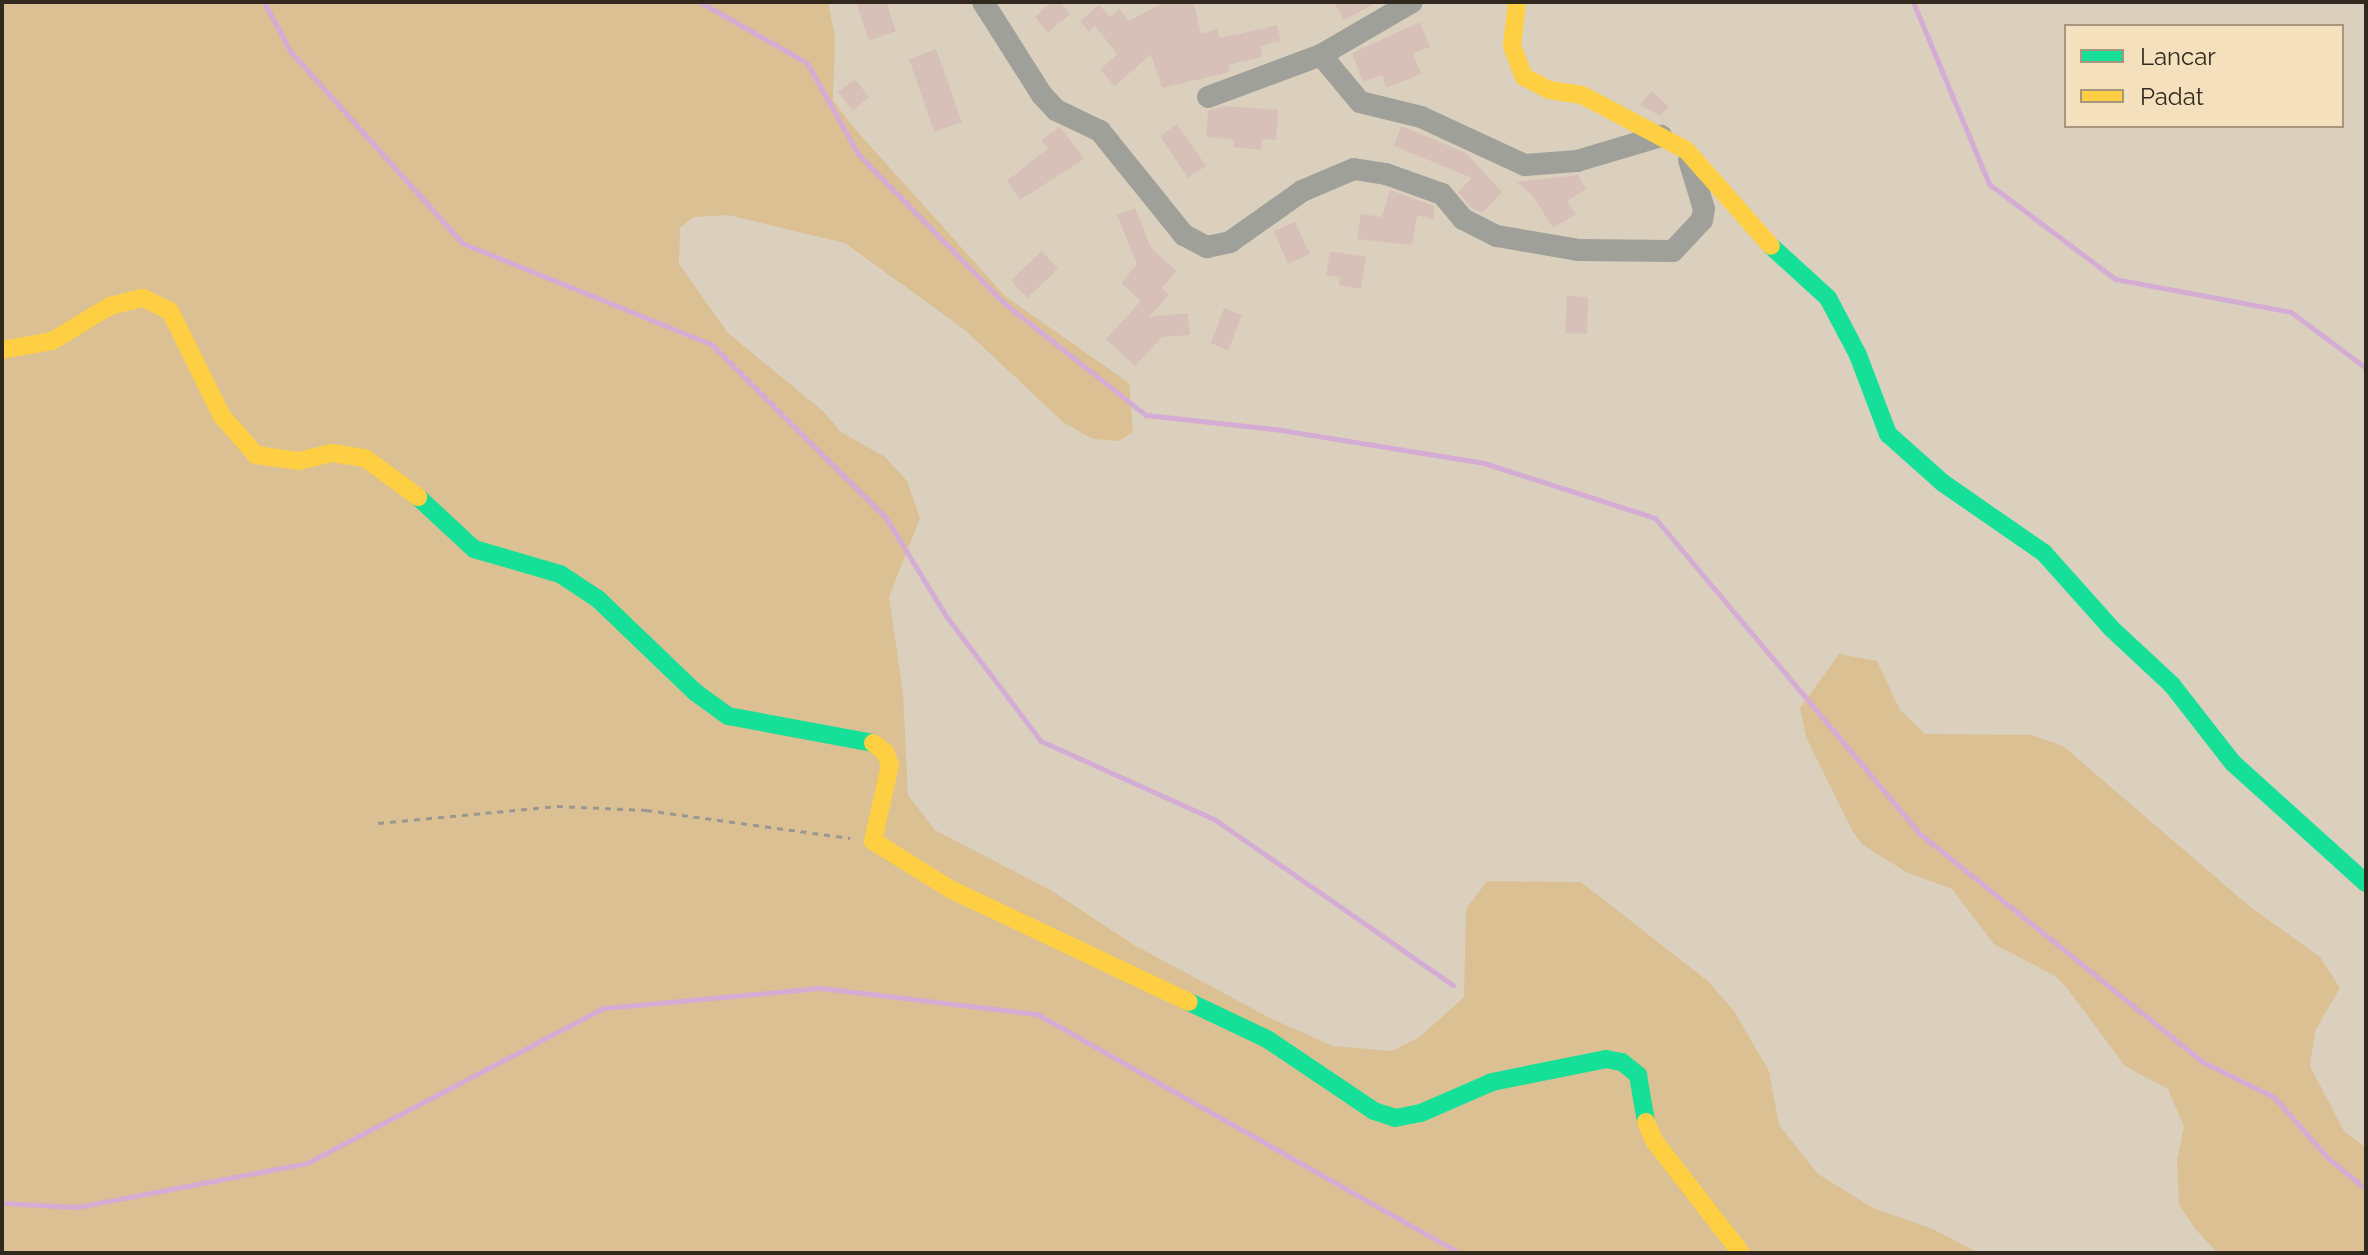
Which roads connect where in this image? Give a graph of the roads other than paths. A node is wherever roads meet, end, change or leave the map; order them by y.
1 (983, 2) edge
2 (1412, 2) edge
3 (1517, 2) edge
4 (1321, 55) junction
5 (1208, 97) dead end
6 (1661, 136) junction
7 (1686, 150) junction
8 (2, 350) edge
9 (2366, 883) edge
10 (1741, 1253) edge

1 - 7 street
2 - 4 street
3 - 6 street
4 - 5 street
4 - 6 street
6 - 7 street
7 - 9 street
8 - 10 street

